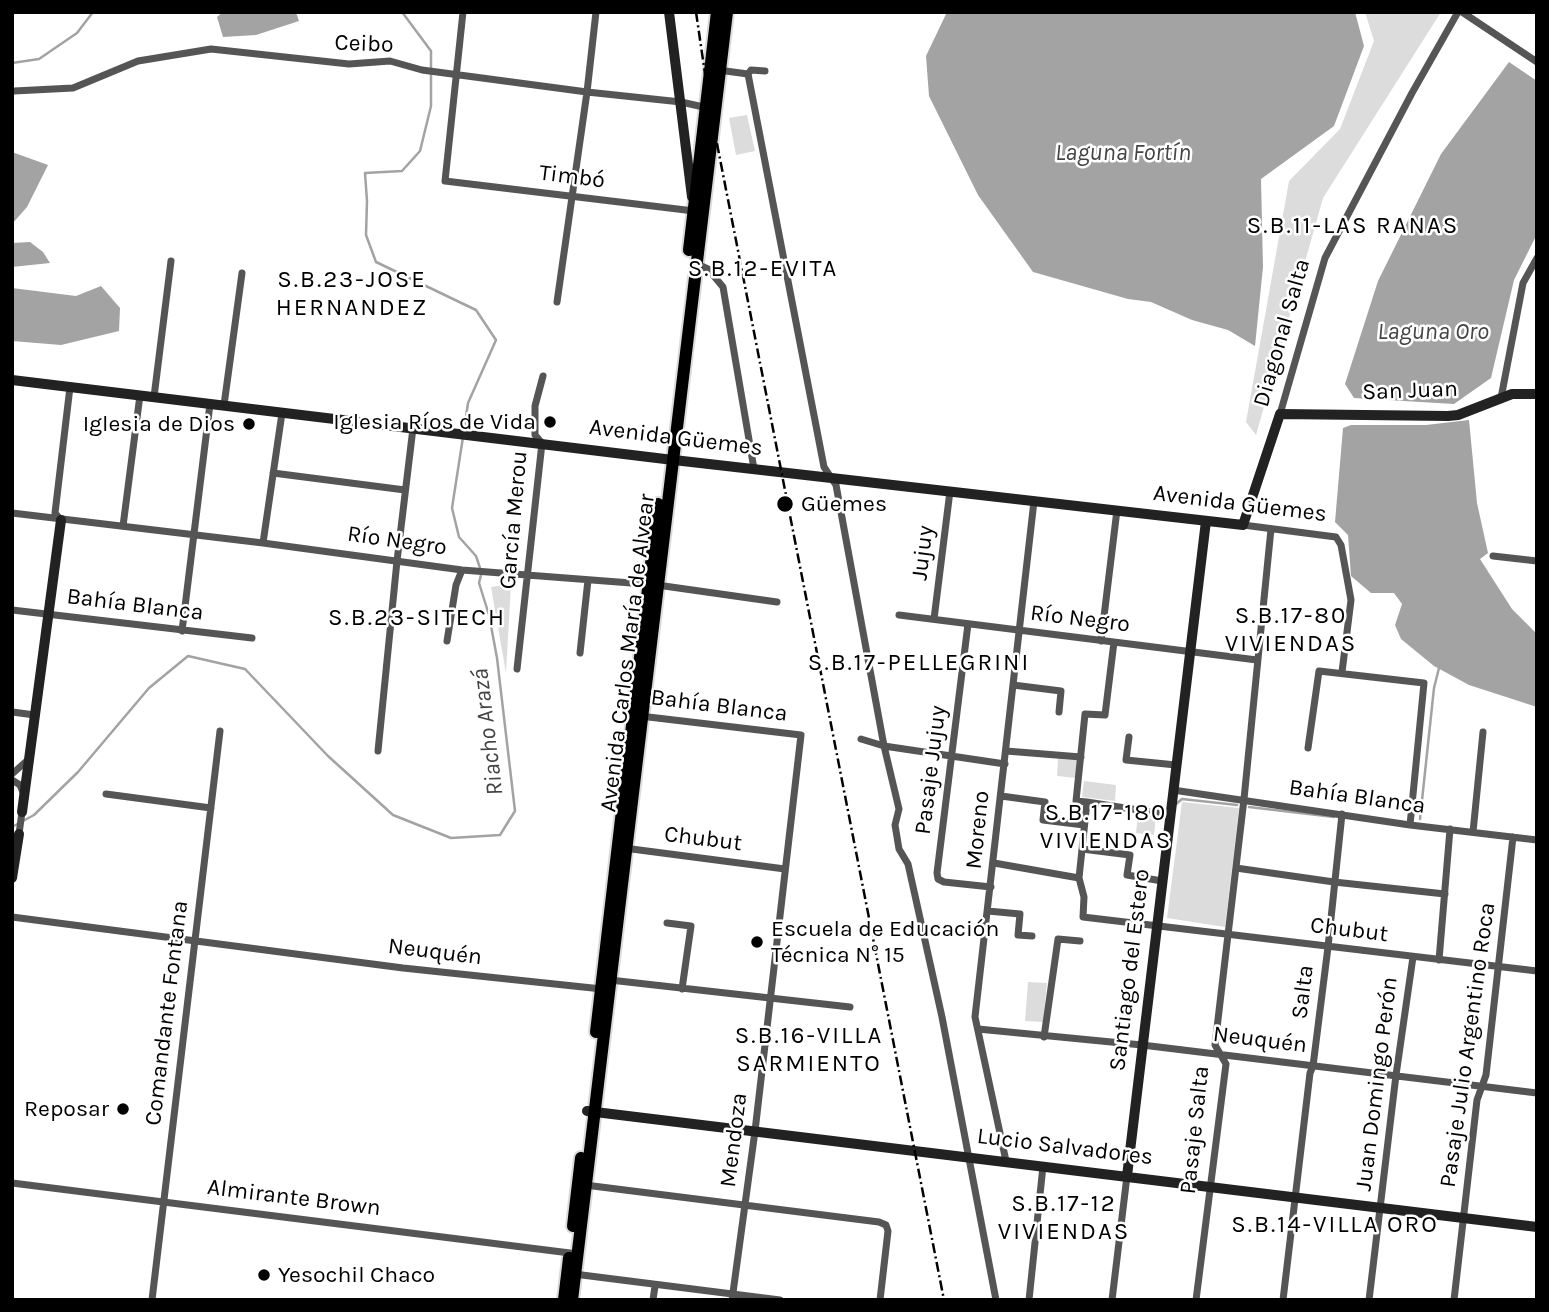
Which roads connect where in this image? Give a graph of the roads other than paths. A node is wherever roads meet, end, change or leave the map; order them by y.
1 (463, 12) edge
2 (596, 12) edge
3 (669, 12) edge
4 (717, 12) edge
5 (727, 12) edge
6 (1460, 12) edge
7 (1537, 62) edge
8 (715, 69) junction
9 (765, 71) dead end
10 (748, 74) junction
11 (456, 75) junction
12 (14, 91) dead end
13 (587, 92) junction
14 (681, 102) junction
15 (710, 108) junction
16 (572, 196) junction
17 (698, 212) junction
18 (1537, 258) edge
19 (171, 261) dead end
20 (696, 264) junction
21 (242, 272) dead end
22 (556, 302) dead end
23 (542, 376) dead end
24 (12, 380) edge
25 (70, 387) junction
26 (1537, 394) edge
27 (140, 395) junction
28 (155, 397) junction
29 (1501, 398) junction
30 (210, 404) junction
31 (223, 405) junction
32 (282, 412) junction
33 (1280, 414) junction
34 (413, 428) junction
35 (542, 443) junction
36 (669, 459) junction
37 (754, 469) junction
38 (273, 473) junction
39 (830, 477) junction
40 (405, 490) junction
41 (950, 491) junction
42 (1034, 501) junction
43 (1117, 510) junction
44 (12, 513) edge
45 (61, 520) junction
46 (1206, 521) junction
47 (1243, 525) junction
48 (123, 526) junction
49 (1271, 529) junction
50 (194, 535) junction
51 (263, 543) junction
52 (1493, 556) dead end
53 (397, 561) junction
54 (1537, 562) edge
55 (462, 570) junction
56 (529, 575) junction
57 (588, 580) junction
58 (652, 585) junction
59 (777, 602) dead end
60 (12, 610) edge
61 (48, 614) junction
62 (899, 614) dead end
63 (934, 619) junction
64 (968, 624) junction
65 (1020, 630) junction
66 (182, 631) junction
67 (252, 638) dead end
68 (1101, 640) junction
69 (447, 641) dead end
70 (1114, 642) junction
71 (580, 653) dead end
72 (1189, 653) junction
73 (1257, 660) junction
74 (517, 669) dead end
75 (1342, 672) junction
76 (1013, 685) junction
77 (12, 712) edge
78 (1059, 712) dead end
79 (35, 715) junction
80 (637, 715) junction
81 (220, 731) dead end
82 (1483, 732) dead end
83 (802, 735) joint
84 (1129, 737) dead end
85 (862, 739) dead end
86 (884, 746) junction
87 (1308, 748) dead end
88 (378, 751) dead end
89 (1006, 751) junction
90 (952, 756) junction
91 (31, 757) junction
92 (1081, 758) junction
93 (1004, 764) junction
94 (1176, 765) junction
95 (12, 774) edge
96 (12, 780) edge
97 (1173, 790) junction
98 (24, 793) junction
99 (107, 793) dead end
100 (1001, 796) junction
101 (1244, 799) junction
102 (1087, 802) junction
103 (211, 808) junction
104 (22, 812) joint
105 (1342, 814) junction
106 (1170, 815) junction
107 (1084, 825) junction
108 (1410, 825) junction
109 (1450, 829) junction
110 (1473, 832) junction
111 (19, 834) joint
112 (1513, 837) junction
113 (1537, 840) edge
114 (621, 848) junction
115 (1082, 849) junction
116 (994, 863) junction
117 (1236, 868) junction
118 (785, 869) junction
119 (12, 878) edge
120 (1079, 878) junction
121 (1162, 881) junction
122 (1334, 882) junction
123 (991, 887) junction
124 (1445, 894) junction
125 (988, 911) junction
126 (12, 918) edge
127 (667, 923) dead end
128 (1157, 925) junction
129 (1228, 934) junction
130 (1032, 936) dead end
131 (1080, 941) dead end
132 (195, 942) junction
133 (1328, 947) junction
134 (1413, 957) junction
135 (1439, 960) junction
136 (1499, 967) junction
137 (1537, 971) edge
138 (611, 980) junction
139 (682, 989) junction
140 (600, 990) junction
141 (770, 999) junction
142 (849, 1007) dead end
143 (978, 1029) junction
144 (1044, 1037) junction
145 (1142, 1045) junction
146 (1221, 1055) junction
147 (1313, 1066) junction
148 (1396, 1075) junction
149 (1482, 1086) junction
150 (1537, 1093) edge
151 (591, 1112) junction
152 (755, 1131) junction
153 (969, 1157) junction
154 (1006, 1161) junction
155 (1043, 1166) junction
156 (1127, 1176) junction
157 (12, 1183) edge
158 (582, 1184) junction
159 (1209, 1186) junction
160 (1295, 1197) junction
161 (163, 1201) junction
162 (745, 1205) junction
163 (1381, 1208) junction
164 (1464, 1218) junction
165 (1537, 1227) edge
166 (570, 1252) junction
167 (571, 1273) junction
168 (655, 1286) junction
169 (733, 1297) edge
170 (152, 1300) edge
171 (564, 1300) edge
172 (572, 1300) edge
173 (653, 1300) edge
174 (780, 1300) edge
175 (880, 1300) edge
176 (996, 1300) edge
177 (1029, 1300) edge
178 (1112, 1300) edge
179 (1196, 1300) edge
180 (1283, 1300) edge
181 (1369, 1300) edge
182 (1454, 1300) edge

1 - 11 street
2 - 13 street
3 - 14 street
4 - 8 main road, Avenida Carlos María de Alvear
5 - 8 main road, Avenida Carlos María de Alvear
6 - 7 street
6 - 33 street, Diagonal Salta
8 - 10 street
8 - 15 main road, Avenida Carlos María de Alvear
9 - 10 street
10 - 39 street
11 - 12 street, Ceibo
11 - 13 street, Ceibo
11 - 16 street, Timbó
13 - 14 street, Ceibo
13 - 16 street
14 - 15 street, Ceibo
14 - 17 street
15 - 17 main road, Avenida Carlos María de Alvear
16 - 17 street, Timbó
16 - 22 street
17 - 20 main road, Avenida Carlos María de Alvear
17 - 36 main road, Avenida Carlos María de Alvear
18 - 29 street
19 - 28 street
20 - 36 main road, Avenida Carlos María de Alvear
20 - 37 street
21 - 31 street
23 - 35 street, García Merou
24 - 25 street, Avenida Güemes
25 - 27 street, Avenida Güemes
25 - 45 street
26 - 29 street, San Juan
27 - 28 street, Avenida Güemes
27 - 48 street
28 - 30 street, Avenida Güemes
29 - 33 street, San Juan
30 - 31 street, Avenida Güemes
30 - 50 street
31 - 32 street, Avenida Güemes
32 - 34 street, Avenida Güemes
32 - 38 street
33 - 47 street, Diagonal Salta
34 - 35 street, Avenida Güemes
34 - 40 street
35 - 36 street, Avenida Güemes
35 - 56 street, García Merou
36 - 37 street, Avenida Güemes
36 - 58 main road, Avenida Carlos María de Alvear
37 - 39 street, Avenida Güemes
38 - 40 street
38 - 51 street
39 - 41 street, Avenida Güemes
39 - 86 street
40 - 53 street
41 - 42 street, Avenida Güemes
41 - 63 street, Jujuy
42 - 43 street, Avenida Güemes
42 - 65 street, Moreno
43 - 46 street, Avenida Güemes
43 - 68 street
44 - 45 street, Río Negro
45 - 48 street, Río Negro
45 - 61 street
46 - 47 street, Avenida Güemes
46 - 72 street, Santiago del Estero
47 - 49 street, Avenida Güemes
48 - 50 street, Río Negro
49 - 73 street
49 - 75 street, Avenida Güemes
50 - 51 street, Río Negro
50 - 66 street
51 - 53 street, Río Negro
52 - 54 street
53 - 55 street, Río Negro
53 - 88 street
55 - 56 street, Río Negro
55 - 69 street
56 - 57 street, Río Negro
56 - 74 street, García Merou
57 - 58 street, Río Negro
57 - 71 street
58 - 59 street, Río Negro
58 - 80 main road, Avenida Carlos María de Alvear
60 - 61 street, Bahía Blanca
61 - 66 street, Bahía Blanca
61 - 79 street
62 - 63 street, Río Negro
63 - 64 street, Río Negro
64 - 65 street, Río Negro
64 - 90 street, Pasaje Jujuy
65 - 68 street, Río Negro
65 - 76 street, Moreno
66 - 67 street, Bahía Blanca
68 - 70 street, Río Negro
70 - 72 street, Río Negro
70 - 92 street
72 - 73 street, Río Negro
72 - 94 street, Santiago del Estero
73 - 101 street
75 - 87 street
75 - 108 street
76 - 78 street
76 - 89 street, Moreno
77 - 79 street
79 - 91 street
80 - 83 street, Bahía Blanca
80 - 114 main road, Avenida Carlos María de Alvear
81 - 103 street, Comandante Fontana
82 - 110 street
83 - 118 street, Mendoza
84 - 94 street
85 - 86 street
86 - 90 street
86 - 153 street
89 - 92 street
89 - 93 street, Moreno
90 - 93 street
90 - 123 street, Pasaje Jujuy
91 - 95 street
91 - 98 street
92 - 102 street
93 - 100 street, Moreno
94 - 97 street, Santiago del Estero
96 - 98 street
97 - 101 street, Bahía Blanca
97 - 106 street, Santiago del Estero
98 - 104 street
99 - 103 street
100 - 107 street
100 - 116 street, Moreno
101 - 105 street, Bahía Blanca
101 - 117 street, Pasaje Salta
102 - 106 street
102 - 107 street
103 - 132 street, Comandante Fontana
104 - 111 street
105 - 108 street, Bahía Blanca
105 - 122 street, Salta
106 - 121 street, Santiago del Estero
107 - 115 street
108 - 109 street, Bahía Blanca
109 - 110 street, Bahía Blanca
109 - 124 street
110 - 112 street, Bahía Blanca
111 - 119 street
112 - 113 street, Bahía Blanca
112 - 136 street, Pasaje Julio Argentino Roca
114 - 118 street, Chubut
114 - 138 main road, Avenida Carlos María de Alvear
114 - 140 main road, Avenida Carlos María de Alvear
115 - 120 street
115 - 121 street
116 - 120 street
116 - 123 street, Moreno
117 - 122 street
117 - 129 street, Pasaje Salta
118 - 141 street, Mendoza
120 - 128 street, Chubut
121 - 128 street, Santiago del Estero
122 - 124 street
122 - 133 street, Salta
123 - 125 street, Moreno
124 - 135 street
125 - 130 street
125 - 143 street, Moreno
126 - 132 street, Neuquén
127 - 139 street
128 - 129 street, Chubut
128 - 145 street, Santiago del Estero
129 - 133 street, Chubut
129 - 146 street, Pasaje Salta
131 - 144 street
132 - 140 street, Neuquén
132 - 161 street, Comandante Fontana
133 - 134 street, Chubut
133 - 147 street, Salta
134 - 135 street, Chubut
134 - 148 street, Juan Domingo Perón
135 - 136 street, Chubut
136 - 137 street, Chubut
136 - 149 street, Pasaje Julio Argentino Roca
138 - 139 street
138 - 140 street
138 - 151 main road, Avenida Carlos María de Alvear
139 - 141 street
140 - 151 main road, Avenida Carlos María de Alvear
141 - 142 street
141 - 152 street, Mendoza
143 - 144 street, Neuquén
143 - 154 street, Moreno
144 - 145 street, Neuquén
145 - 146 street, Neuquén
145 - 156 street, Santiago del Estero
146 - 147 street, Neuquén
146 - 159 street, Pasaje Salta
147 - 148 street, Neuquén
147 - 160 street, Salta
148 - 149 street, Neuquén
148 - 163 street, Juan Domingo Perón
149 - 150 street, Neuquén
149 - 164 street, Pasaje Julio Argentino Roca
151 - 152 street, Lucio Salvadores
151 - 158 main road, Avenida Carlos María de Alvear
152 - 153 street, Lucio Salvadores
152 - 162 street, Mendoza
153 - 154 street, Lucio Salvadores
153 - 176 street
154 - 155 street, Lucio Salvadores
155 - 156 street, Lucio Salvadores
155 - 177 street
156 - 159 street, Lucio Salvadores
156 - 178 street, Santiago del Estero
157 - 161 street, Almirante Brown
158 - 162 street
158 - 166 main road, Avenida Carlos María de Alvear
158 - 167 main road, Avenida Carlos María de Alvear
159 - 160 street, Lucio Salvadores
159 - 179 street, Pasaje Salta
160 - 163 street, Lucio Salvadores
160 - 180 street, Salta
161 - 166 street, Almirante Brown
161 - 170 street, Comandante Fontana
162 - 169 street, Mendoza
162 - 175 street
163 - 164 street, Lucio Salvadores
163 - 181 street, Juan Domingo Perón
164 - 165 street, Lucio Salvadores
164 - 182 street, Pasaje Julio Argentino Roca
166 - 167 main road, Avenida Carlos María de Alvear
167 - 168 street
167 - 171 main road, Avenida Carlos María de Alvear
167 - 172 main road, Avenida Carlos María de Alvear
168 - 169 street
168 - 173 street
169 - 174 street

